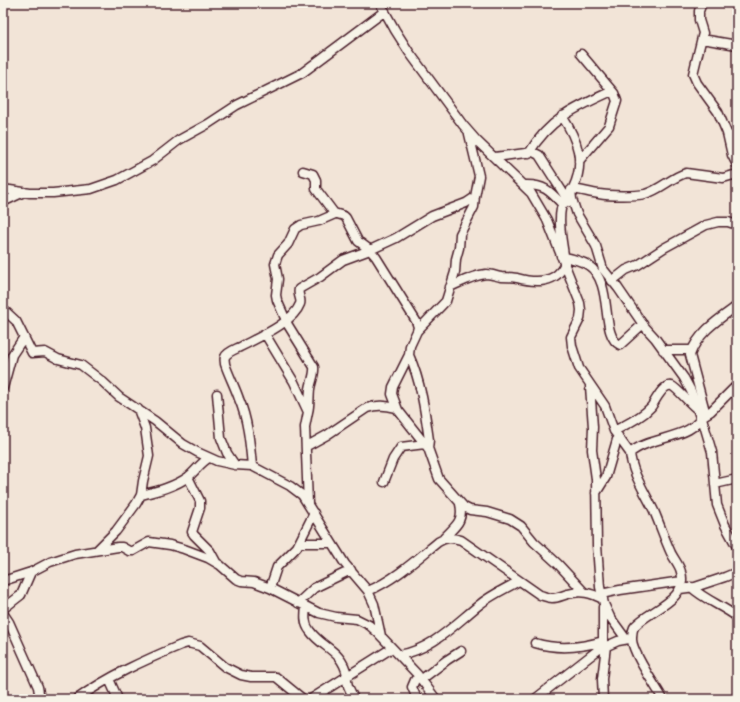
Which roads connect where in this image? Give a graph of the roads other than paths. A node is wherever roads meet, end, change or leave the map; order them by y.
1 (380, 3) edge
2 (702, 3) edge
3 (385, 11) junction
4 (702, 39) junction
5 (737, 45) edge
6 (580, 54) dead end
7 (612, 91) junction
8 (562, 116) junction
9 (469, 132) junction
10 (737, 134) edge
11 (728, 137) junction
12 (529, 153) junction
13 (495, 157) junction
14 (579, 161) junction
15 (737, 165) edge
16 (303, 171) dead end
17 (737, 174) edge
18 (524, 185) junction
19 (3, 189) edge
20 (572, 190) junction
21 (24, 192) junction
22 (475, 196) junction
23 (3, 202) edge
24 (565, 202) junction
25 (335, 214) junction
26 (577, 214) junction
27 (737, 225) edge
28 (380, 245) junction
29 (370, 250) junction
30 (376, 257) junction
31 (564, 258) junction
32 (612, 281) junction
33 (450, 287) junction
34 (737, 306) edge
35 (3, 309) edge
36 (286, 321) junction
37 (643, 324) junction
38 (417, 331) junction
39 (265, 334) junction
40 (24, 337) junction
41 (663, 350) junction
42 (692, 350) junction
43 (410, 354) junction
44 (590, 385) junction
45 (737, 385) edge
46 (3, 388) edge
47 (217, 394) dead end
48 (398, 408) junction
49 (138, 409) junction
50 (697, 410) junction
51 (308, 412) junction
52 (702, 418) junction
53 (616, 433) junction
54 (306, 446) junction
55 (426, 446) junction
56 (630, 452) junction
57 (209, 458) junction
58 (235, 465) junction
59 (252, 466) junction
60 (188, 477) junction
61 (737, 479) edge
62 (384, 482) dead end
63 (715, 484) junction
64 (596, 494) junction
65 (141, 495) junction
66 (308, 504) junction
67 (460, 504) junction
68 (314, 513) junction
69 (444, 538) junction
70 (300, 543) junction
71 (331, 543) junction
72 (737, 547) edge
73 (97, 550) junction
74 (217, 563) junction
75 (351, 570) junction
76 (31, 572) junction
77 (737, 572) edge
78 (3, 581) edge
79 (519, 581) junction
80 (681, 585) junction
81 (691, 587) junction
82 (270, 588) junction
83 (368, 591) junction
84 (584, 592) junction
85 (602, 598) junction
86 (298, 603) junction
87 (306, 607) junction
88 (3, 609) edge
89 (3, 613) edge
90 (737, 617) edge
91 (381, 636) junction
92 (629, 638) junction
93 (535, 643) dead end
94 (604, 645) junction
95 (392, 648) junction
96 (461, 651) dead end
97 (398, 655) junction
98 (347, 676) junction
99 (109, 678) junction
100 (420, 678) junction
101 (40, 699) edge
102 (77, 699) edge
103 (118, 699) edge
104 (303, 699) edge
105 (311, 699) edge
106 (354, 699) edge
107 (417, 699) edge
108 (436, 699) edge
109 (535, 699) edge
110 (603, 699) edge
111 (663, 699) edge

1 - 3 street
2 - 4 street
3 - 9 street
3 - 21 street
4 - 5 street
4 - 11 street
6 - 7 street
7 - 8 street
7 - 14 street
8 - 12 street
8 - 14 street
9 - 13 street
9 - 22 street
10 - 11 street
11 - 15 street
12 - 13 street
12 - 24 street
13 - 18 street
14 - 20 street
16 - 25 street
17 - 20 street
18 - 24 street
18 - 31 street
19 - 21 street
20 - 24 street
20 - 26 street
21 - 23 street
22 - 28 street
22 - 33 street
24 - 26 street
24 - 31 street
25 - 29 street
25 - 36 street
26 - 32 street
27 - 32 street
28 - 29 street
28 - 30 street
29 - 30 street
29 - 36 street
30 - 38 street
31 - 33 street
31 - 37 street
31 - 44 street
32 - 37 street
33 - 38 street
34 - 42 street
35 - 40 street
36 - 39 street
36 - 51 street
37 - 41 street
38 - 43 street
39 - 51 street
39 - 59 street
40 - 46 street
40 - 49 street
41 - 42 street
41 - 50 street
42 - 52 street
43 - 48 street
43 - 55 street
44 - 53 street
44 - 64 street
45 - 52 street
47 - 58 street
48 - 54 street
48 - 55 street
49 - 57 street
49 - 65 street
50 - 52 street
50 - 53 street
51 - 54 street
52 - 56 street
52 - 63 street
53 - 56 street
53 - 64 street
54 - 66 street
55 - 62 street
55 - 67 street
56 - 80 street
57 - 58 street
57 - 60 street
58 - 59 street
59 - 66 street
60 - 65 street
60 - 74 street
61 - 63 street
63 - 72 street
64 - 85 street
65 - 73 street
66 - 68 street
67 - 69 street
67 - 84 street
68 - 70 street
68 - 71 street
69 - 79 street
69 - 83 street
70 - 71 street
70 - 82 street
71 - 75 street
73 - 74 street
73 - 76 street
74 - 82 street
75 - 83 street
75 - 86 street
76 - 78 street
76 - 88 street
77 - 81 street
79 - 84 street
79 - 97 street
80 - 81 street
80 - 85 street
80 - 92 street
81 - 90 street
82 - 86 street
83 - 91 street
84 - 85 street
85 - 92 street
85 - 94 street
86 - 87 street
87 - 91 street
87 - 98 street
89 - 101 street
91 - 95 street
92 - 94 street
92 - 111 street
93 - 94 street
94 - 109 street
94 - 110 street
95 - 97 street
95 - 98 street
96 - 100 street
97 - 100 street
98 - 105 street
98 - 106 street
99 - 102 street
99 - 103 street
99 - 104 street
100 - 107 street
100 - 108 street

